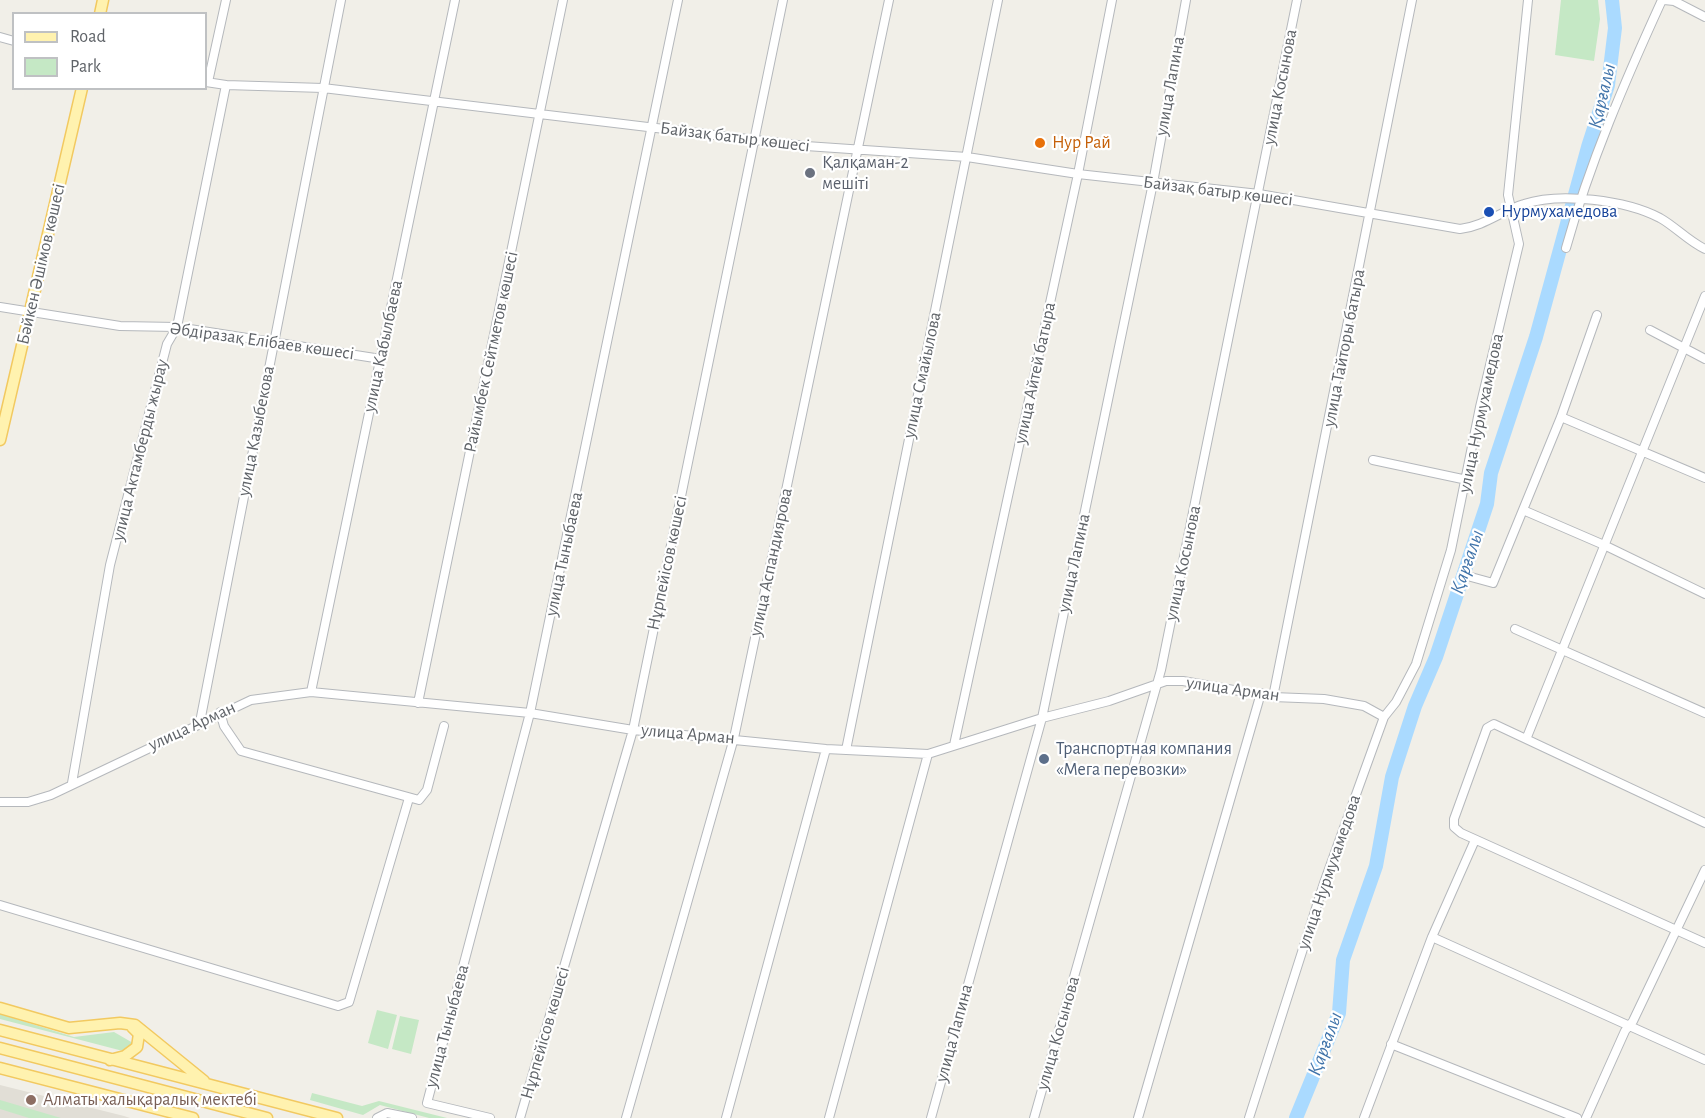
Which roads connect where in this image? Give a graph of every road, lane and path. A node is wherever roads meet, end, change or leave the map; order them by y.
1 (226, 0) edge
2 (341, 0) edge
3 (455, 0) edge
4 (563, 0) edge
5 (678, 0) edge
6 (783, 0) edge
7 (889, 0) edge
8 (998, 0) edge
9 (1112, 0) edge
10 (1186, 0) edge
11 (1297, 0) edge
12 (1412, 0) edge
13 (1528, 0) edge
14 (1663, 0) edge
15 (1705, 17) edge
16 (207, 82) edge
17 (226, 85) junction
18 (323, 88) junction
19 (82, 90) edge
20 (434, 102) junction
21 (540, 113) junction
22 (654, 128) junction
23 (755, 140) junction
24 (859, 148) junction
25 (967, 157) junction
26 (1078, 174) junction
27 (1153, 183) junction
28 (1259, 194) junction
29 (1579, 200) junction
30 (1510, 210) junction
31 (1372, 212) junction
32 (1566, 248) dead end
33 (1705, 249) edge
34 (1705, 296) edge
35 (0, 307) edge
36 (30, 311) junction
37 (1597, 315) dead end
38 (177, 327) junction
39 (1650, 330) dead end
40 (273, 344) junction
41 (1685, 347) junction
42 (381, 359) junction
43 (1705, 359) edge
44 (1561, 417) junction
45 (0, 440) edge
46 (1642, 450) junction
47 (1373, 460) dead end
48 (1705, 478) edge
49 (1467, 480) junction
50 (1522, 510) junction
51 (1604, 545) junction
52 (1471, 577) dead end
53 (1705, 594) edge
54 (1515, 628) dead end
55 (1562, 649) junction
56 (1155, 684) junction
57 (311, 692) junction
58 (1261, 693) junction
59 (1273, 696) junction
60 (418, 704) junction
61 (220, 712) junction
62 (530, 713) junction
63 (1705, 713) edge
64 (1384, 717) junction
65 (1042, 718) junction
66 (200, 722) junction
67 (444, 726) dead end
68 (633, 730) junction
69 (1527, 737) junction
70 (734, 738) junction
71 (954, 745) junction
72 (826, 749) junction
73 (846, 750) junction
74 (928, 754) junction
75 (72, 783) junction
76 (409, 798) junction
77 (0, 802) edge
78 (1705, 823) edge
79 (1475, 840) junction
80 (1705, 870) edge
81 (0, 905) edge
82 (1676, 929) junction
83 (1432, 937) junction
84 (1705, 943) edge
85 (0, 1008) edge
86 (127, 1023) junction
87 (1630, 1026) junction
88 (0, 1030) edge
89 (1391, 1044) junction
90 (0, 1048) edge
91 (110, 1060) junction
92 (1705, 1060) edge
93 (0, 1068) edge
94 (212, 1086) junction
95 (193, 1118) edge
96 (267, 1118) edge
97 (337, 1118) edge
98 (377, 1118) edge
99 (412, 1118) edge
100 (490, 1118) edge
101 (520, 1118) edge
102 (626, 1118) edge
103 (726, 1118) edge
104 (829, 1118) edge
105 (931, 1118) edge
106 (1034, 1118) edge
107 (1138, 1118) edge
108 (1249, 1118) edge
109 (1364, 1118) edge
110 (1577, 1118) edge
111 (1586, 1118) edge

1 - 16 street
2 - 18 street, улица Казыбекова
3 - 20 street, улица Кабылбаева
4 - 21 street, Райымбек Сейтметов көшесі
5 - 22 street, улица Тыныбаева
6 - 23 street, Нұрпейісов көшесі
7 - 24 street, улица Аспандиярова
8 - 25 street, улица Смайылова
9 - 26 street, улица Айтей батыра
10 - 27 street, улица Лапина
11 - 28 street, улица Косынова
12 - 31 street, улица Тайторы батыра
13 - 30 street, улица Нурмухамедова
14 - 15 street
14 - 29 street
16 - 17 street, Байзақ батыр көшесі
17 - 18 street, Байзақ батыр көшесі
17 - 38 street, улица Актамберды жырау
18 - 20 street, Байзақ батыр көшесі
18 - 40 street, улица Казыбекова
19 - 36 main road, Бәйкен Әшімов көшесі
20 - 21 street, Байзақ батыр көшесі
20 - 42 street, улица Кабылбаева
21 - 22 street, Байзақ батыр көшесі
21 - 60 street, Райымбек Сейтметов көшесі
22 - 23 street, Байзақ батыр көшесі
22 - 62 street, улица Тыныбаева
23 - 24 street, Байзақ батыр көшесі
23 - 68 street, Нұрпейісов көшесі
24 - 25 street, Байзақ батыр көшесі
24 - 70 street, улица Аспандиярова
25 - 26 street, Байзақ батыр көшесі
25 - 73 street, улица Смайылова
26 - 27 street, Байзақ батыр көшесі
26 - 71 street, улица Айтей батыра
27 - 28 street, Байзақ батыр көшесі
27 - 65 street, улица Лапина
28 - 31 street, Байзақ батыр көшесі
28 - 56 street, улица Косынова
29 - 30 street, Байзақ батыр көшесі
29 - 32 street
29 - 33 street
30 - 31 street, Байзақ батыр көшесі
30 - 49 street, улица Нурмухамедова
31 - 59 street, улица Тайторы батыра
34 - 41 street
35 - 36 street, Әбдіразақ Елібаев көшесі
36 - 38 street, Әбдіразақ Елібаев көшесі
36 - 45 main road, Бәйкен Әшімов көшесі
37 - 44 street
38 - 40 street, Әбдіразақ Елібаев көшесі
38 - 75 street, улица Актамберды жырау
39 - 41 street
40 - 42 street, Әбдіразақ Елібаев көшесі
40 - 66 street, улица Казыбекова
41 - 43 street
41 - 46 street
42 - 57 street, улица Кабылбаева
44 - 46 street
44 - 50 street
46 - 48 street
46 - 51 street
47 - 49 street
49 - 64 street, улица Нурмухамедова
50 - 51 street
50 - 52 street
51 - 53 street
51 - 55 street
54 - 55 street
55 - 63 street
55 - 69 street
56 - 58 street, улица Арман
56 - 65 street, улица Арман
56 - 106 street, улица Косынова
57 - 60 street, улица Арман
57 - 61 street, улица Арман
58 - 59 street, улица Арман
58 - 107 street
59 - 64 street, улица Арман
60 - 62 street, улица Арман
61 - 66 street, улица Арман
61 - 76 street
62 - 68 street, улица Арман
62 - 100 street, улица Тыныбаева
64 - 108 street, улица Нурмухамедова
65 - 71 street, улица Арман
65 - 105 street, улица Лапина
66 - 75 street, улица Арман
67 - 76 street
68 - 70 street, улица Арман
68 - 101 street, Нұрпейісов көшесі
69 - 78 street
69 - 79 street
70 - 72 street, улица Арман
70 - 102 street, улица Аспандиярова
71 - 74 street, улица Арман
72 - 73 street, улица Арман
72 - 103 street
73 - 74 street, улица Арман
74 - 104 street
75 - 77 street, улица Арман
76 - 81 street
79 - 82 street
79 - 83 street
80 - 82 street
82 - 84 street
82 - 87 street
83 - 87 street
83 - 89 street
85 - 86 main road
86 - 91 main road
86 - 94 main road
87 - 92 street
87 - 111 street
88 - 91 main road
89 - 109 street
89 - 110 street
90 - 96 main road
91 - 94 main road
93 - 95 main road
94 - 97 main road
98 - 99 street

